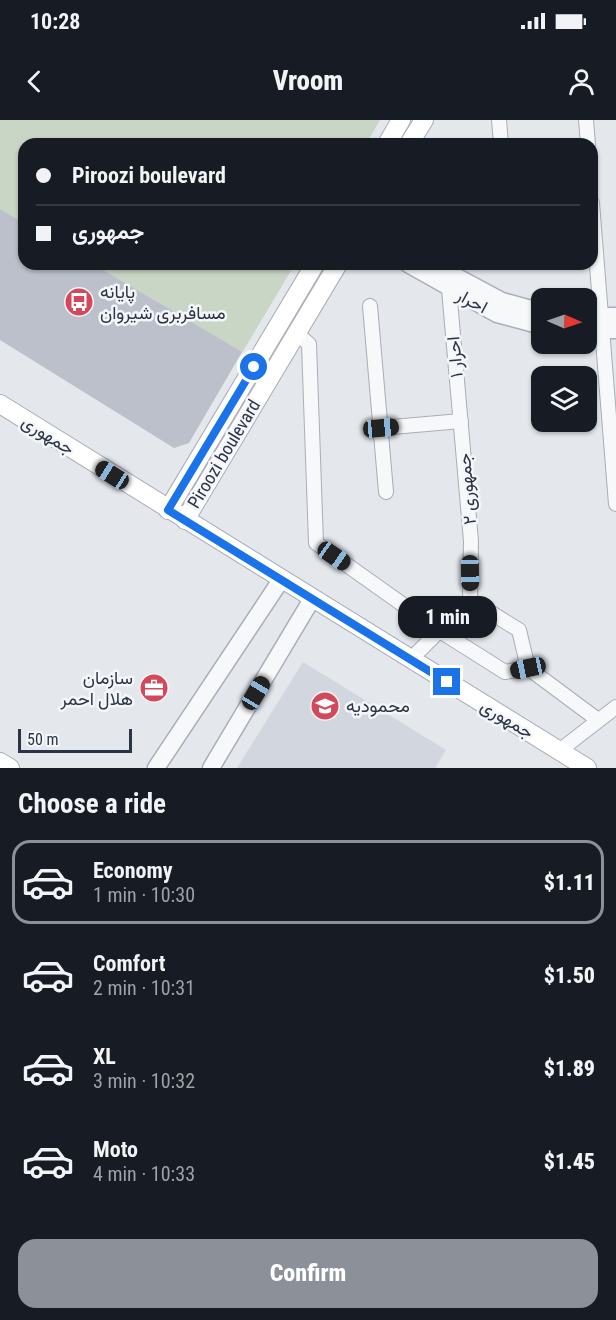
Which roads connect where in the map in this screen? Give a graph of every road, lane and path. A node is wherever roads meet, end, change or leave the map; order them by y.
1 (401, 120) edge
2 (424, 120) edge
3 (499, 120) edge
4 (586, 120) edge
5 (390, 138) edge
6 (413, 138) edge
7 (500, 138) edge
8 (588, 138) edge
9 (311, 270) edge
10 (334, 270) edge
11 (422, 270) edge
12 (439, 270) edge
13 (598, 270) edge
14 (452, 283) junction
15 (370, 306) dead end
16 (531, 309) edge
17 (531, 323) edge
18 (602, 323) edge
19 (296, 333) junction
20 (459, 401) joint
21 (0, 404) edge
22 (461, 421) junction
23 (381, 428) junction
24 (615, 488) edge
25 (386, 492) dead end
26 (616, 504) edge
27 (168, 510) junction
28 (184, 520) junction
29 (281, 580) junction
30 (312, 598) junction
31 (470, 600) junction
32 (440, 631) junction
33 (410, 660) junction
34 (528, 668) junction
35 (616, 706) edge
36 (598, 720) junction
37 (559, 751) junction
38 (0, 762) edge
39 (9, 768) edge
40 (156, 768) edge
41 (211, 768) edge
42 (587, 768) edge

1 - 5 main road
2 - 6 main road
3 - 7 street
4 - 8 street
9 - 27 main road, Piroozi boulevard
10 - 19 main road, Piroozi boulevard
11 - 14 street, احرار
12 - 14 street, احرار
13 - 18 street
14 - 16 street, احرار
14 - 17 street, احرار
14 - 20 street, احرار ۱
15 - 23 street
18 - 24 street
19 - 28 main road, Piroozi boulevard
19 - 32 street
20 - 22 street, جمهوری ۲
21 - 27 main road, جمهوری
22 - 23 street
22 - 31 street, جمهوری ۲
23 - 25 street
24 - 26 street
27 - 28 main road, جمهوری
28 - 29 main road, جمهوری
29 - 30 main road, جمهوری
29 - 40 street
30 - 33 main road, جمهوری
30 - 41 street
31 - 32 street
31 - 34 street
32 - 33 street
32 - 34 street
33 - 37 main road, جمهوری
34 - 36 street
35 - 36 street
36 - 37 street
37 - 42 main road, جمهوری
38 - 39 main road

